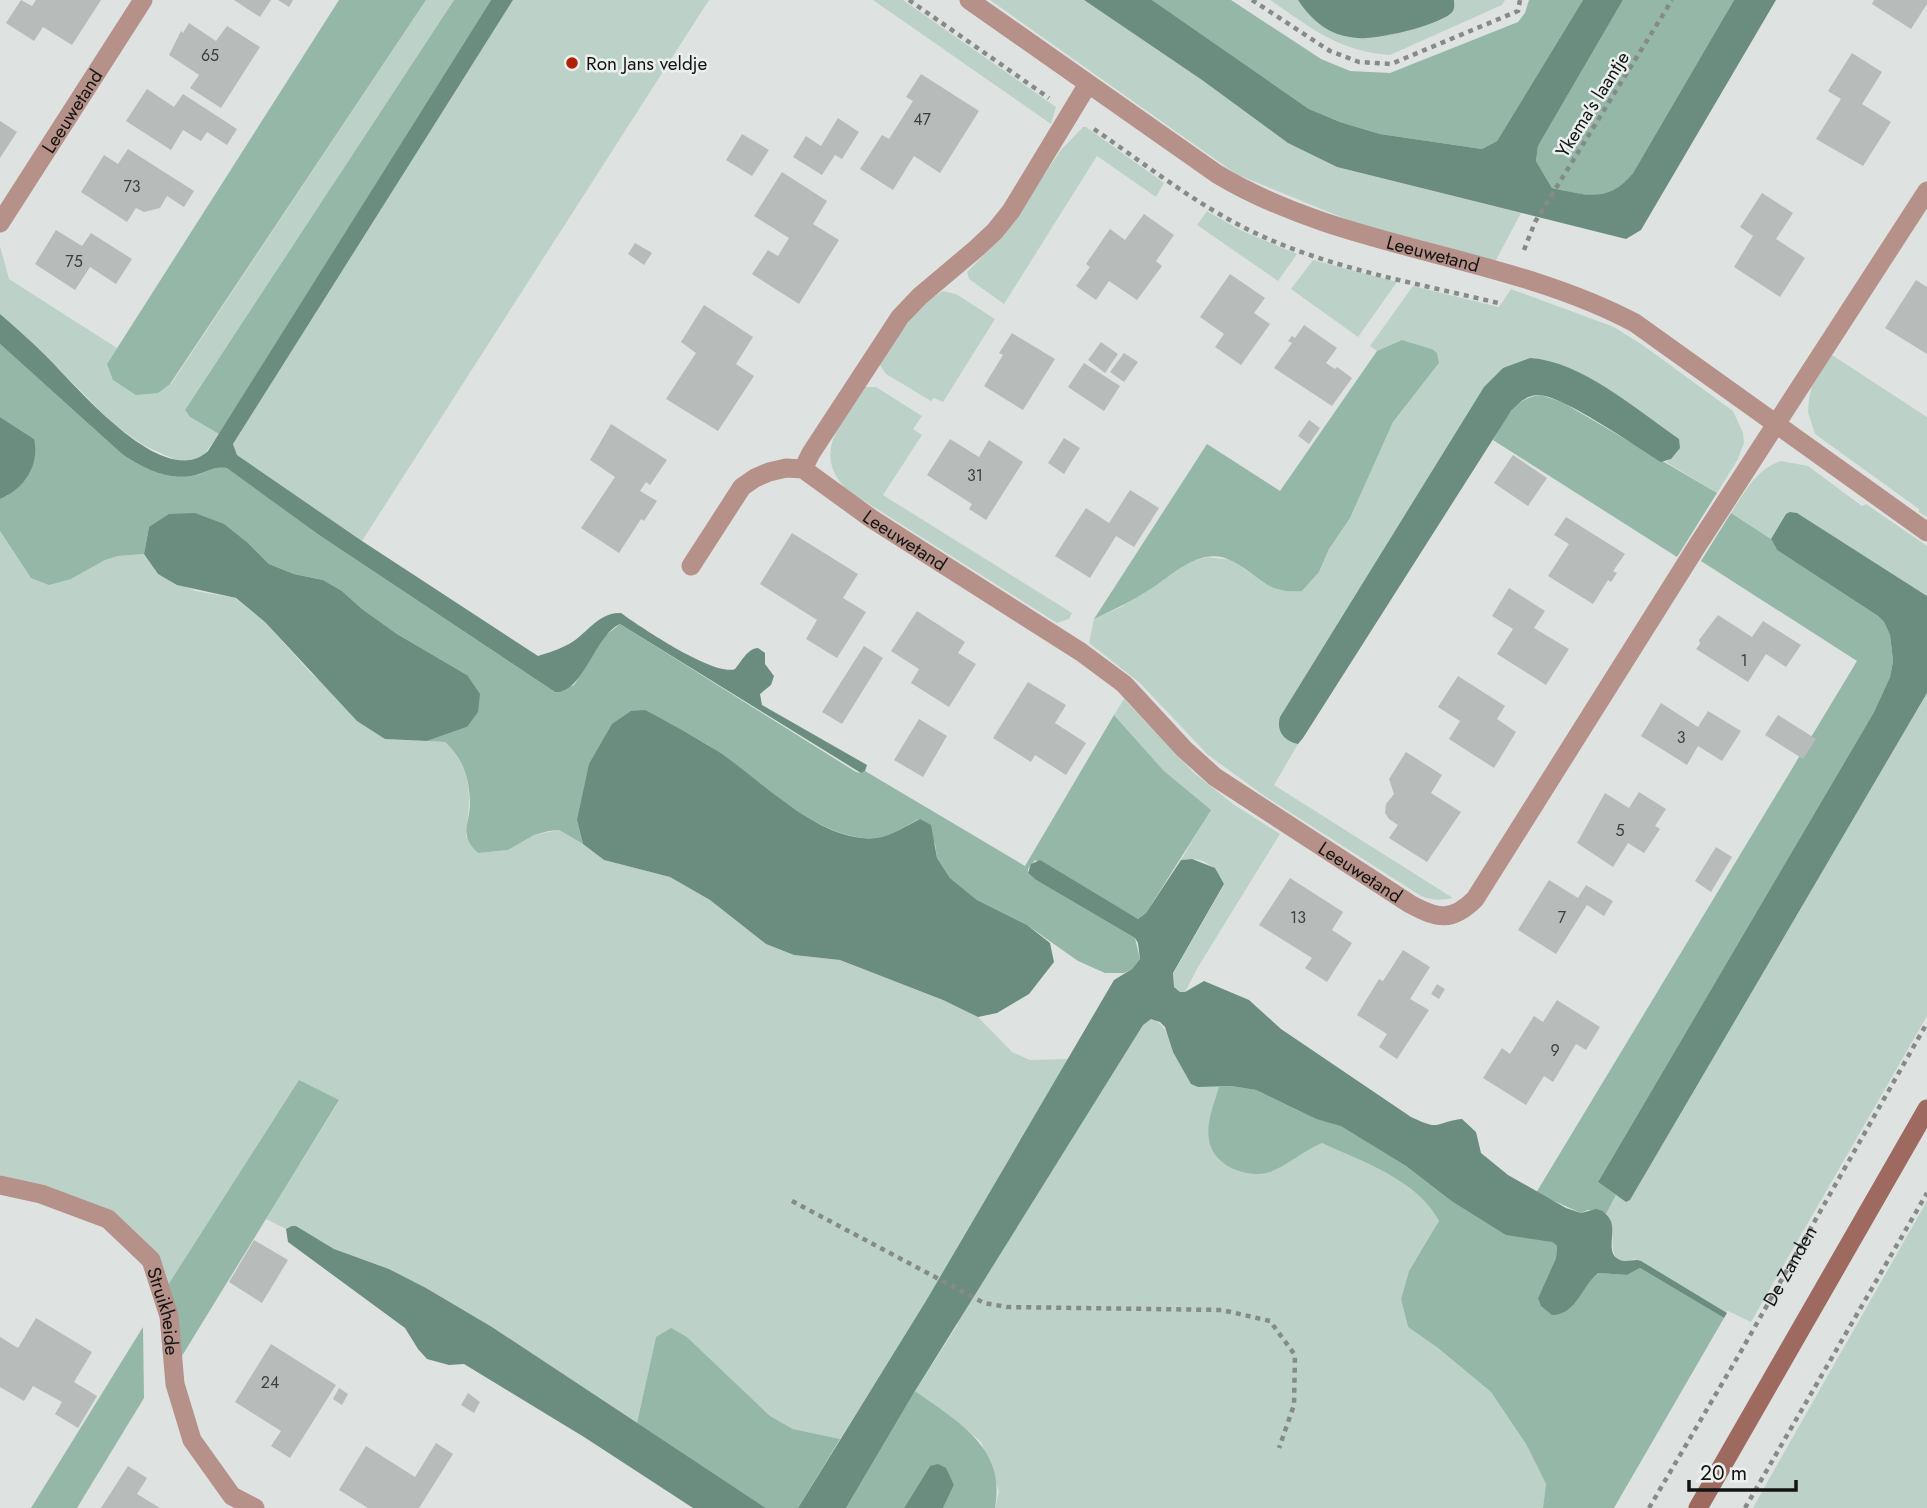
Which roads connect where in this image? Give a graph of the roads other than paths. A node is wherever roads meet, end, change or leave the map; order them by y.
1 (143, 0) edge
2 (969, 0) edge
3 (1088, 84) junction
4 (1927, 191) edge
5 (0, 223) edge
6 (1774, 425) junction
7 (803, 469) junction
8 (1927, 532) edge
9 (691, 566) dead end
10 (1927, 1109) edge
11 (0, 1185) edge
12 (256, 1508) edge
13 (1698, 1508) edge

1 - 5 street, Leeuwetand
2 - 3 street, Leeuwetand
3 - 6 street, Leeuwetand
3 - 7 street
4 - 6 street, Leeuwetand
6 - 7 street, Leeuwetand
6 - 8 street, Leeuwetand
7 - 9 street
10 - 13 main road
11 - 12 street, Struikheide

